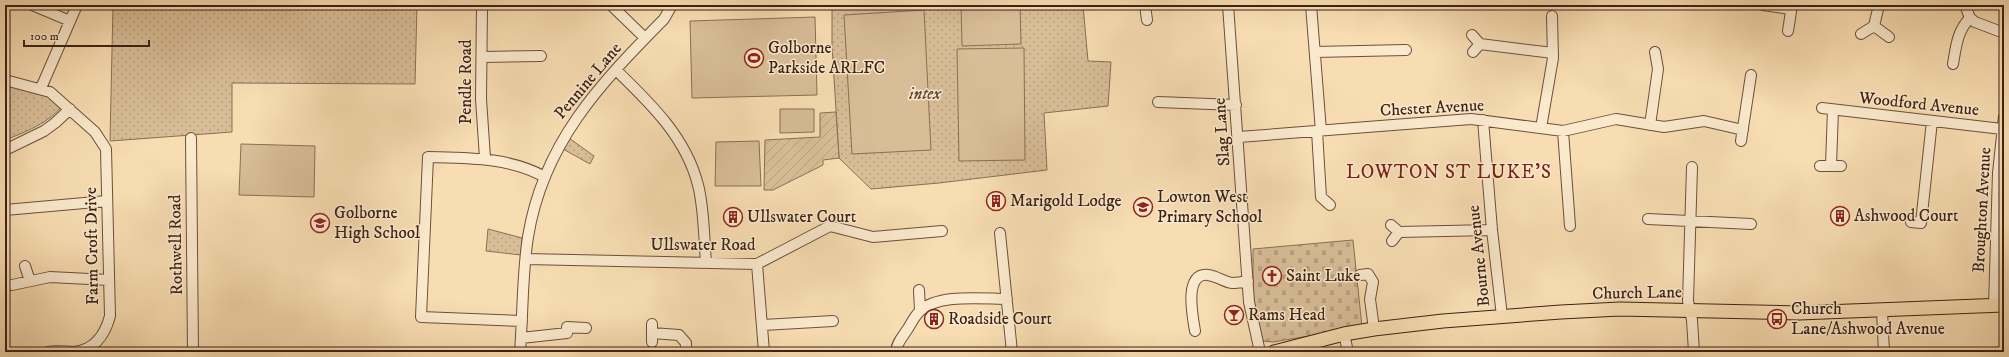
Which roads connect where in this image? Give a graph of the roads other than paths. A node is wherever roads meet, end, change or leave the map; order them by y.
1 (32, 5) edge
2 (77, 5) edge
3 (482, 5) edge
4 (612, 5) edge
5 (672, 5) edge
6 (1145, 5) edge
7 (1228, 5) edge
8 (1311, 5) edge
9 (1764, 5) edge
10 (1879, 5) edge
11 (1965, 5) edge
12 (1792, 7) edge
13 (1552, 16) dead end
14 (1970, 18) junction
15 (70, 22) junction
16 (1146, 22) dead end
17 (1874, 26) junction
18 (1788, 31) dead end
19 (2004, 33) edge
20 (1861, 34) dead end
21 (1472, 35) dead end
22 (1890, 37) dead end
23 (645, 38) junction
24 (1480, 44) junction
25 (1406, 50) dead end
26 (1315, 52) junction
27 (1473, 52) dead end
28 (1656, 52) dead end
29 (1553, 53) junction
30 (541, 56) dead end
31 (482, 57) junction
32 (1953, 64) dead end
33 (616, 70) junction
34 (1751, 75) dead end
35 (5, 80) edge
36 (41, 88) junction
37 (1158, 102) dead end
38 (1236, 105) junction
39 (1822, 108) dead end
40 (70, 109) junction
41 (1833, 110) junction
42 (2004, 117) edge
43 (1483, 120) junction
44 (1932, 121) junction
45 (1650, 124) junction
46 (1541, 128) junction
47 (2002, 129) junction
48 (1743, 130) junction
49 (1319, 131) junction
50 (1563, 131) junction
51 (1239, 137) junction
52 (191, 138) dead end
53 (1741, 141) dead end
54 (5, 150) edge
55 (484, 158) junction
56 (1820, 166) dead end
57 (1692, 167) dead end
58 (545, 177) junction
59 (107, 201) junction
60 (1330, 205) dead end
61 (5, 210) edge
62 (1648, 219) dead end
63 (1690, 222) junction
64 (1911, 222) dead end
65 (1751, 224) dead end
66 (1391, 225) dead end
67 (1492, 230) junction
68 (1571, 230) dead end
69 (942, 231) dead end
70 (1399, 232) junction
71 (1000, 234) dead end
72 (1392, 241) dead end
73 (526, 258) junction
74 (706, 262) junction
75 (757, 264) junction
76 (25, 266) dead end
77 (1364, 272) dead end
78 (109, 280) junction
79 (30, 281) junction
80 (1248, 282) junction
81 (12, 285) dead end
82 (919, 290) dead end
83 (1007, 299) junction
84 (1999, 305) edge
85 (1690, 310) junction
86 (920, 311) junction
87 (1882, 311) junction
88 (1502, 316) junction
89 (522, 320) junction
90 (832, 321) dead end
91 (763, 325) junction
92 (586, 328) dead end
93 (1374, 329) junction
94 (1195, 331) dead end
95 (652, 333) dead end
96 (1344, 334) junction
97 (521, 338) junction
98 (48, 352) edge
99 (193, 352) edge
100 (520, 352) edge
101 (686, 352) edge
102 (764, 352) edge
103 (896, 352) edge
104 (1012, 352) edge
105 (1260, 352) edge
106 (1274, 352) edge
107 (1348, 352) edge
108 (1694, 352) edge
109 (1884, 352) edge

1 - 15 street
2 - 15 street
3 - 31 street, Pendle Road
4 - 23 street
5 - 23 street, Pennine Lane
6 - 16 street
7 - 38 street, Slag Lane
8 - 26 street
9 - 12 street
10 - 17 street
11 - 14 street
12 - 18 street
13 - 29 street
14 - 19 street
14 - 32 street
15 - 36 street
17 - 20 street
17 - 22 street
21 - 24 street
23 - 33 street, Pennine Lane
24 - 27 street
24 - 29 street
25 - 26 street
26 - 49 street
28 - 45 street
29 - 46 street
30 - 31 street
31 - 55 street, Pendle Road
33 - 58 street, Pennine Lane
33 - 74 street
34 - 48 street
35 - 36 street, Farm Croft Drive
36 - 40 street, Farm Croft Drive
37 - 38 street
38 - 51 street, Slag Lane
39 - 41 street, Woodford Avenue
40 - 54 street
40 - 59 street, Farm Croft Drive
41 - 44 street, Woodford Avenue
41 - 56 street, Woodford Avenue
42 - 47 street, Broughton Avenue
43 - 46 street, Chester Avenue
43 - 49 street, Chester Avenue
43 - 67 street, Bourne Avenue
44 - 47 street, Woodford Avenue
44 - 64 street
45 - 48 street, Chester Avenue
45 - 50 street, Chester Avenue
46 - 50 street, Chester Avenue
47 - 84 street, Broughton Avenue
48 - 53 street
49 - 51 street, Chester Avenue
49 - 60 street
50 - 68 street
51 - 80 street, Slag Lane
52 - 99 street, Rothwell Road
55 - 58 street
55 - 89 street
57 - 63 street
58 - 73 street, Pennine Lane
59 - 61 street
59 - 78 street, Farm Croft Drive
62 - 63 street
63 - 65 street
63 - 85 street
66 - 70 street
67 - 70 street
67 - 88 street, Bourne Avenue
69 - 75 street, Ullswater Road
70 - 72 street
71 - 83 street
73 - 74 street, Ullswater Road
73 - 89 street, Pennine Lane
74 - 75 street, Ullswater Road
75 - 91 street
76 - 79 street
77 - 93 street
78 - 79 street
78 - 98 street, Farm Croft Drive
79 - 81 street
80 - 94 street
80 - 105 street, Slag Lane
82 - 86 street
83 - 86 street
83 - 104 street
84 - 87 main road, Church Lane
85 - 87 main road, Church Lane
85 - 88 main road, Church Lane
85 - 108 street
86 - 103 street
87 - 109 street
88 - 93 main road, Church Lane
89 - 97 street, Pennine Lane
90 - 91 street
91 - 102 street
92 - 97 street
93 - 96 main road, Church Lane
95 - 101 street
96 - 106 main road, Church Lane
96 - 107 street
97 - 100 street, Pennine Lane

